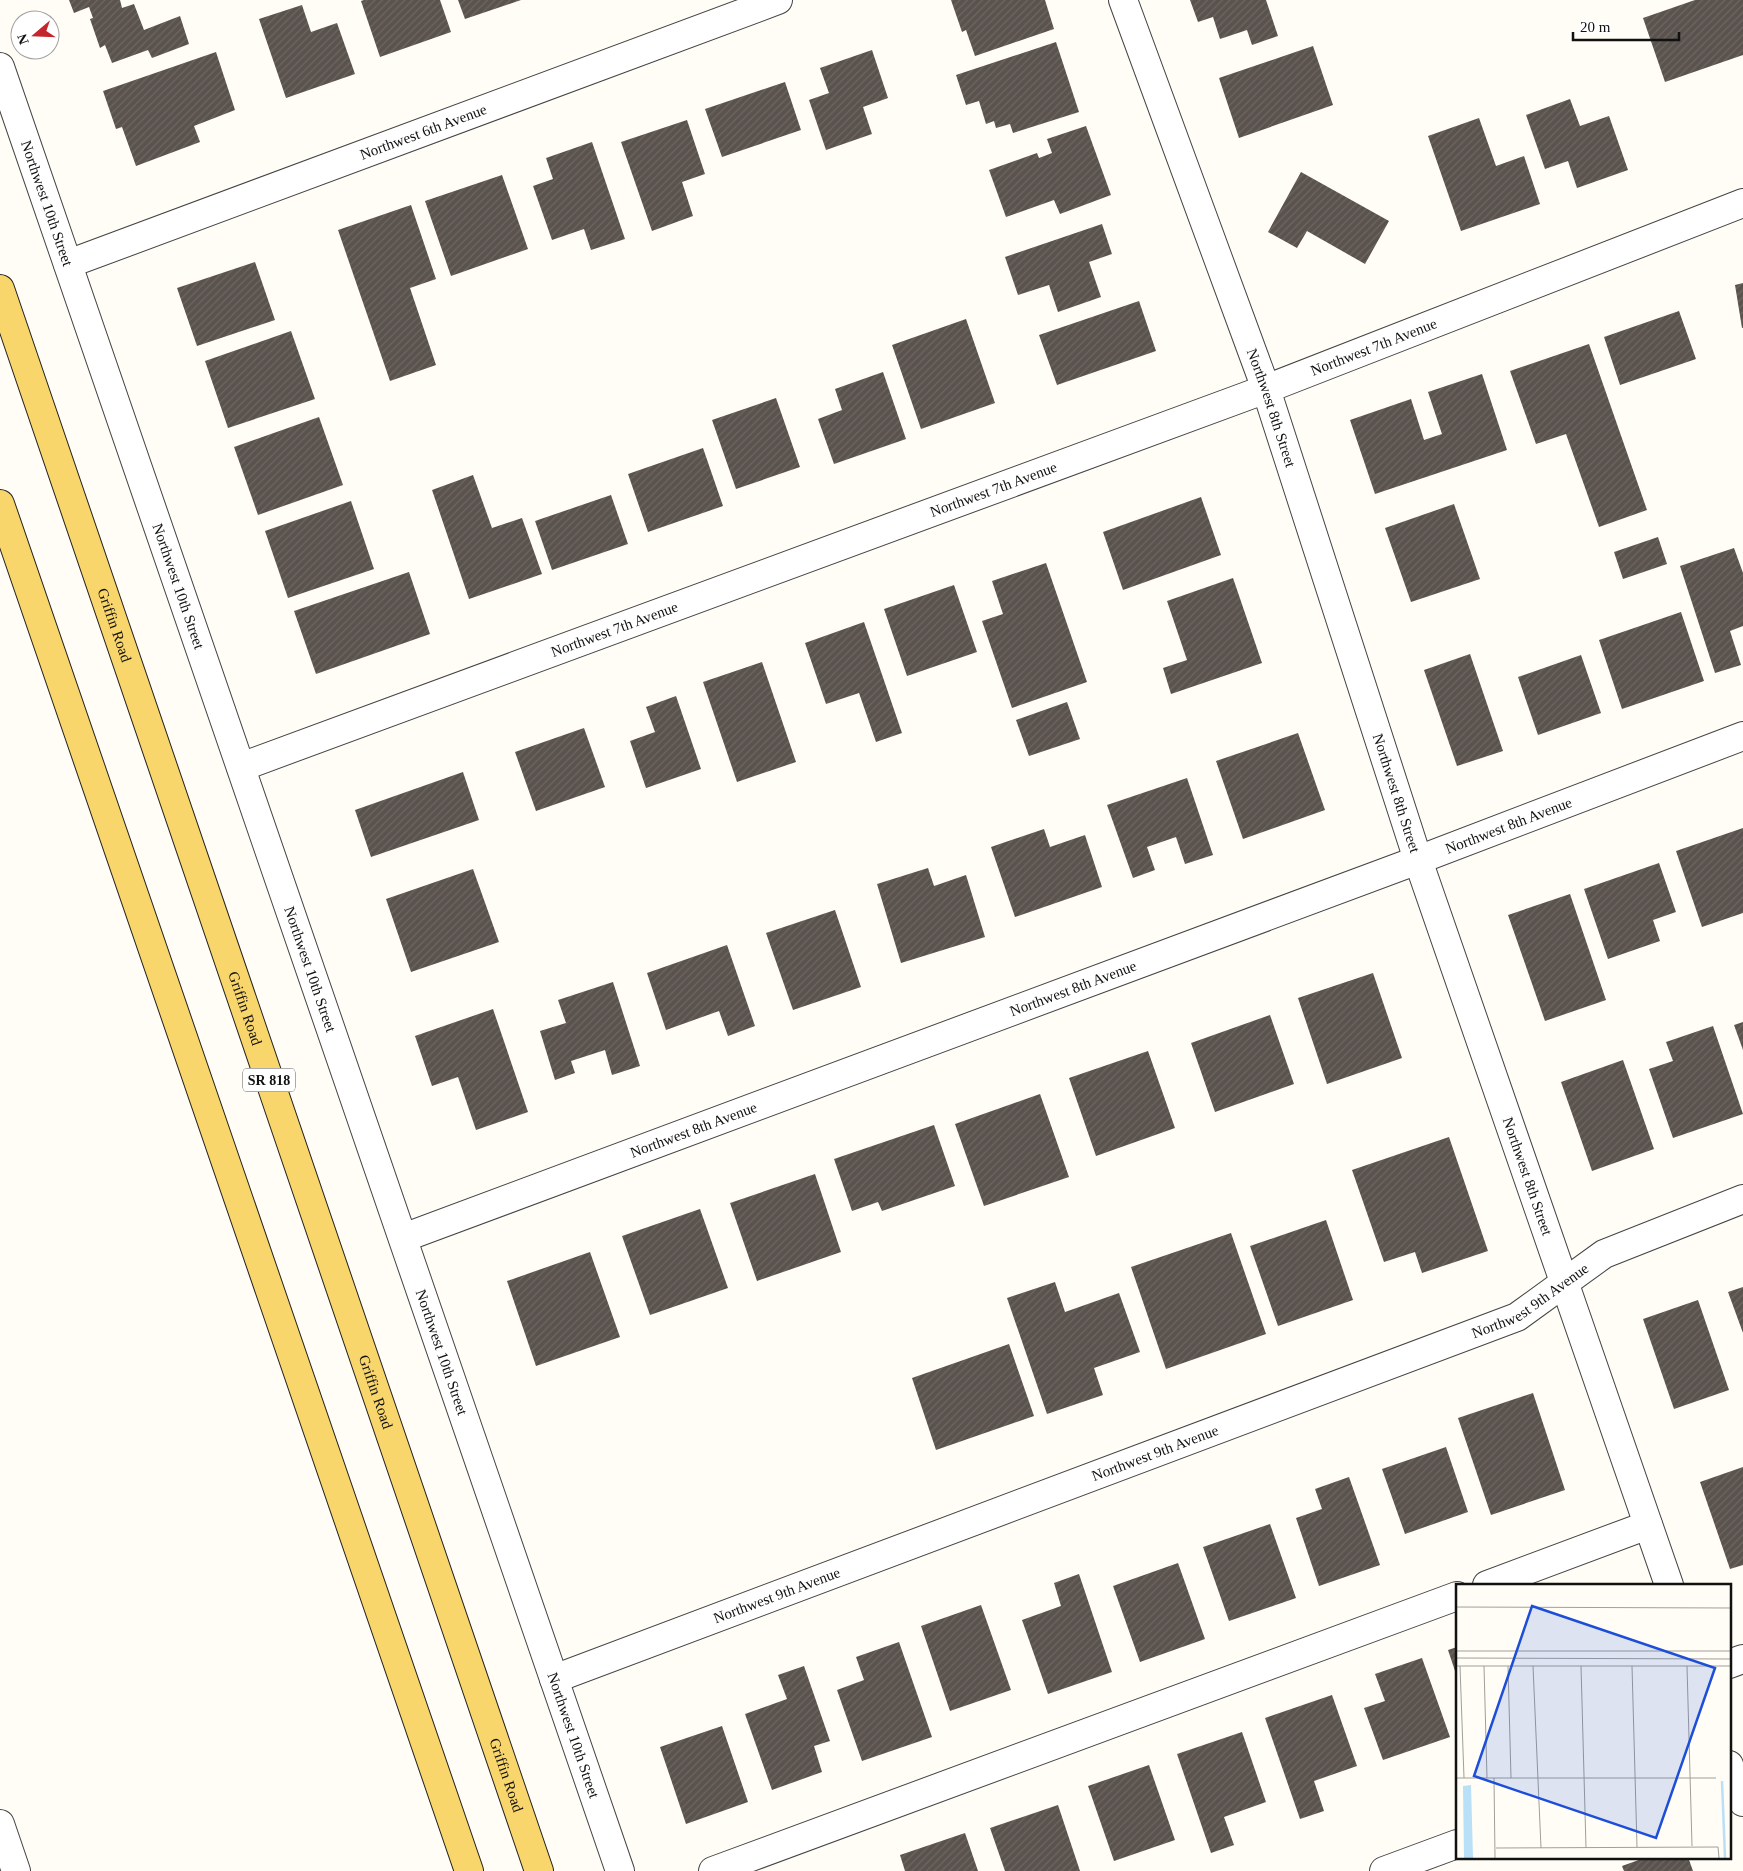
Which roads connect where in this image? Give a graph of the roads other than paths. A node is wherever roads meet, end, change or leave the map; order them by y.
1 (778, 0) edge
2 (1123, 0) edge
3 (0, 67) edge
4 (1743, 203) edge
5 (68, 264) junction
6 (0, 289) edge
7 (1266, 389) junction
8 (0, 504) edge
9 (1743, 736) edge
10 (241, 767) junction
11 (1418, 860) junction
12 (1743, 1199) edge
13 (403, 1238) junction
14 (1564, 1283) junction
15 (1648, 1525) junction
16 (1489, 1584) edge
17 (1669, 1584) edge
18 (1456, 1596) edge
19 (1743, 1659) edge
20 (1730, 1664) edge
21 (554, 1679) junction
22 (1730, 1767) edge
23 (1743, 1802) edge
24 (0, 1824) edge
25 (1456, 1844) edge
26 (16, 1871) edge
27 (469, 1871) edge
28 (539, 1871) edge
29 (620, 1871) edge
30 (713, 1871) edge
31 (1384, 1871) edge

1 - 5 street, Northwest 6th Avenue
2 - 7 street, Northwest 8th Street
3 - 5 street, Northwest 10th Street
4 - 7 street, Northwest 7th Avenue
5 - 10 street, Northwest 10th Street
6 - 28 main road, Griffin Road / SR 818
7 - 10 street, Northwest 7th Avenue
7 - 11 street, Northwest 8th Street
8 - 27 main road
9 - 11 street, Northwest 8th Avenue
10 - 13 street, Northwest 10th Street
11 - 13 street, Northwest 8th Avenue
11 - 14 street, Northwest 8th Street
12 - 14 street, Northwest 9th Avenue
13 - 21 street, Northwest 10th Street
14 - 15 street, Northwest 8th Street
14 - 21 street, Northwest 9th Avenue
15 - 16 street
15 - 17 street, Northwest 8th Street
18 - 30 street
19 - 20 street
21 - 29 street, Northwest 10th Street
22 - 23 street
24 - 26 street
25 - 31 street

